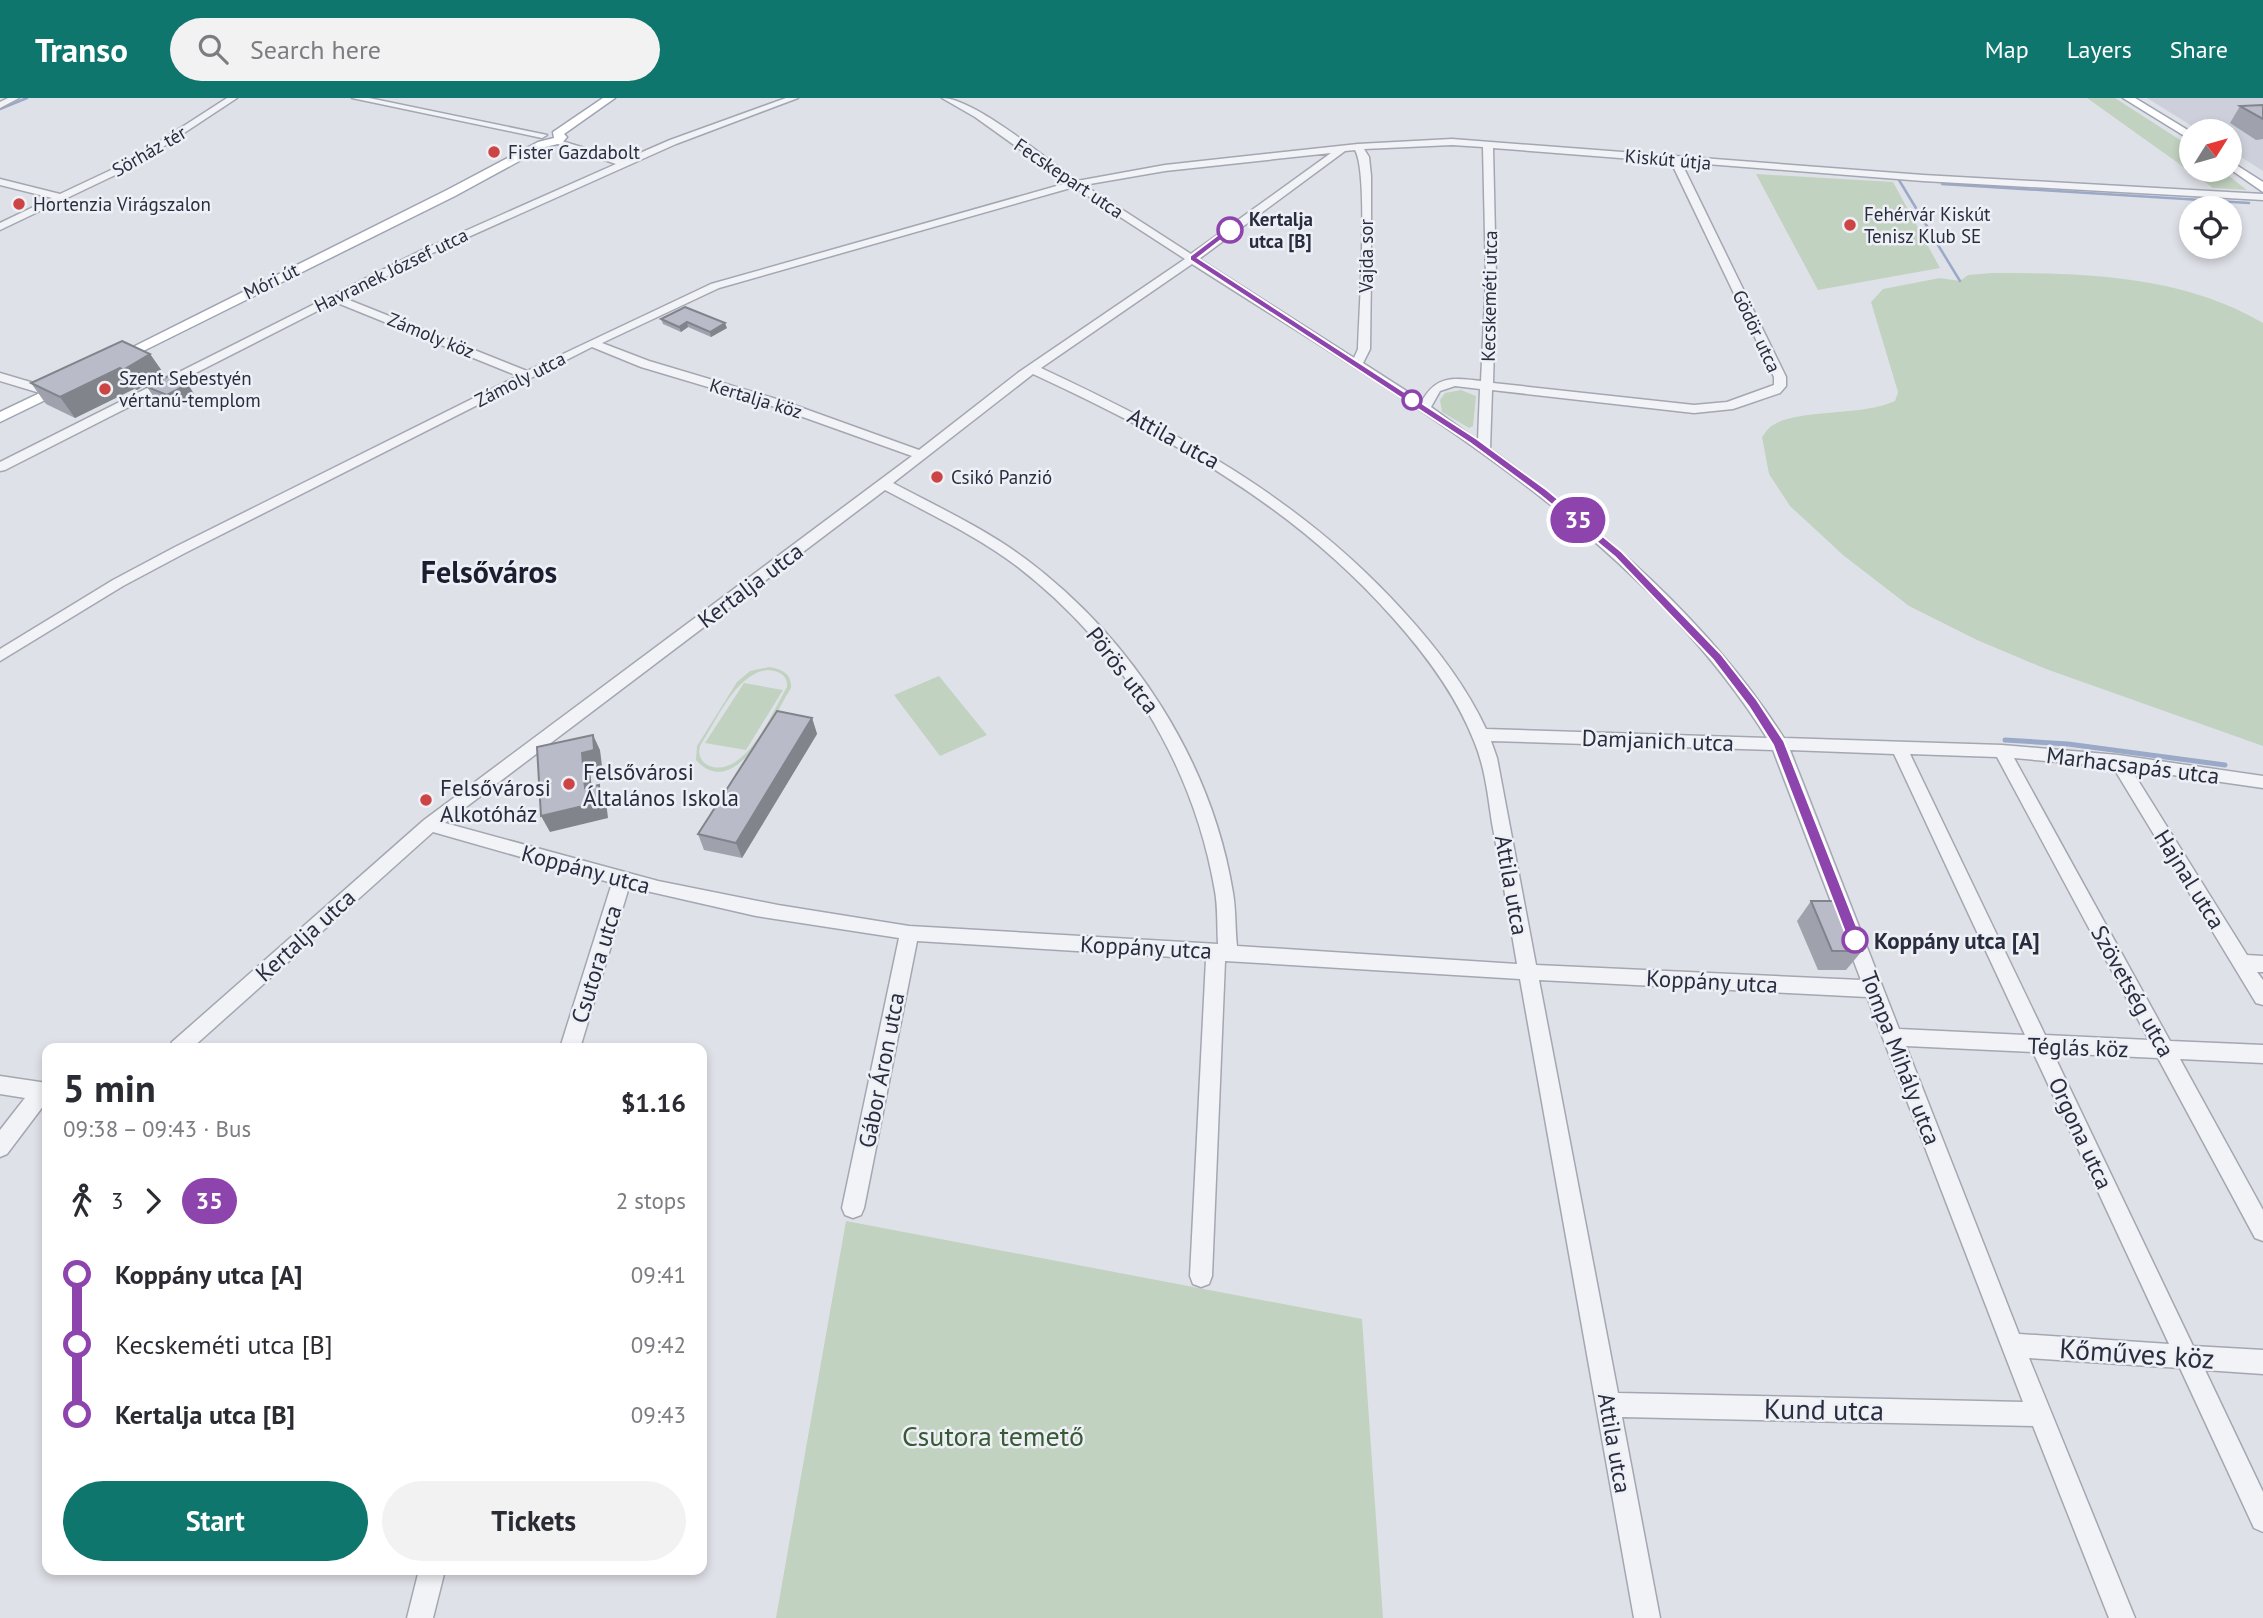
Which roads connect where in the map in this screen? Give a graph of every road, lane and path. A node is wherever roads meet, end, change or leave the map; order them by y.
1 (15, 98) edge
2 (233, 98) edge
3 (356, 98) edge
4 (610, 98) edge
5 (794, 98) edge
6 (946, 98) edge
7 (2128, 98) edge
8 (0, 105) edge
9 (2179, 130) edge
10 (558, 137) junction
11 (542, 139) junction
12 (1488, 145) junction
13 (1357, 147) junction
14 (1343, 148) junction
15 (1675, 159) junction
16 (622, 163) junction
17 (2242, 173) edge
18 (0, 182) edge
19 (1075, 184) junction
20 (2263, 188) edge
21 (60, 197) junction
22 (2263, 197) edge
23 (0, 227) edge
24 (1193, 258) junction
25 (335, 298) junction
26 (592, 342) junction
27 (1356, 365) junction
28 (99, 368) edge
29 (1033, 369) junction
30 (527, 375) junction
31 (0, 377) edge
32 (78, 378) edge
33 (1487, 386) junction
34 (50, 392) junction
35 (1424, 408) junction
36 (0, 418) edge
37 (1483, 448) junction
38 (920, 455) junction
39 (0, 467) edge
40 (884, 484) junction
41 (0, 656) edge
42 (1482, 735) junction
43 (1779, 744) junction
44 (1899, 747) junction
45 (2002, 751) junction
46 (2118, 761) junction
47 (2263, 782) edge
48 (430, 825) junction
49 (622, 880) junction
50 (909, 933) junction
51 (1222, 951) junction
52 (2242, 963) junction
53 (2263, 964) edge
54 (1527, 972) junction
55 (1874, 989) junction
56 (2263, 997) edge
57 (1893, 1037) junction
58 (185, 1043) edge
59 (572, 1043) edge
60 (2040, 1045) junction
61 (2165, 1050) junction
62 (2263, 1055) edge
63 (0, 1085) edge
64 (42, 1092) edge
65 (42, 1094) edge
66 (0, 1147) edge
67 (853, 1208) dead end
68 (2263, 1231) edge
69 (1200, 1276) dead end
70 (2011, 1345) junction
71 (2186, 1357) junction
72 (2263, 1362) edge
73 (1608, 1405) junction
74 (2040, 1414) junction
75 (2263, 1519) edge
76 (431, 1575) edge
77 (420, 1618) edge
78 (1647, 1618) edge
79 (2122, 1618) edge

1 - 8 street
2 - 21 street, Sörház tér
3 - 11 street
4 - 10 main road
5 - 16 street, Havranek József utca
6 - 19 street, Fecskepart utca
7 - 9 main road
10 - 11 main road, Móri út
10 - 16 street
11 - 28 main road, Móri út
12 - 13 street, Kiskút útja
12 - 15 street, Kiskút útja
12 - 33 street, Kecskeméti utca
13 - 14 street, Kiskút útja
13 - 27 street, Vajda sor
14 - 19 street, Kiskút útja
14 - 24 street, Kertalja utca
15 - 22 street, Kiskút útja
15 - 33 street, Gödör utca
16 - 25 street, Havranek József utca
17 - 20 main road
18 - 21 street
19 - 24 street, Fecskepart utca
19 - 26 street, Zámoly utca
21 - 23 street, Sörház tér
24 - 27 street, Tompa Mihály utca
24 - 29 street, Kertalja utca
25 - 30 street, Zámoly köz
25 - 39 street, Havranek József utca
26 - 30 street, Zámoly utca
26 - 38 street, Kertalja köz
27 - 35 street, Tompa Mihály utca
29 - 38 street, Kertalja utca
29 - 42 street, Attila utca
30 - 41 street, Zámoly utca
31 - 34 street
32 - 34 main road
33 - 35 street
33 - 37 street, Kecskeméti utca
34 - 36 main road
35 - 37 street, Tompa Mihály utca
37 - 43 street, Tompa Mihály utca
38 - 40 street, Kertalja utca
40 - 48 street, Kertalja utca
40 - 51 street, Pörös utca
42 - 43 street, Damjanich utca
42 - 54 street, Attila utca
43 - 44 street, Damjanich utca
43 - 55 street, Tompa Mihály utca
44 - 45 street, Damjanich utca
44 - 60 street, Orgona utca
45 - 46 street, Marhacsapás utca
45 - 61 street, Szövetség utca
46 - 47 street, Marhacsapás utca
46 - 52 street, Hajnal utca
48 - 49 street, Koppány utca
48 - 58 street, Kertalja utca
49 - 50 street, Koppány utca
49 - 59 street, Csutora utca
50 - 51 street, Koppány utca
50 - 67 street, Gábor Áron utca
51 - 54 street, Koppány utca
51 - 69 street, Pörös utca
52 - 53 street
52 - 56 street, Hajnal utca
54 - 55 street, Koppány utca
54 - 73 street, Attila utca
55 - 57 street, Tompa Mihály utca
57 - 60 street, Téglás köz
57 - 70 street, Tompa Mihály utca
60 - 61 street, Téglás köz
60 - 71 street, Orgona utca
61 - 62 street, Téglás köz
61 - 68 street, Szövetség utca
63 - 64 street
65 - 66 street
70 - 71 street, Kőműves köz
70 - 74 street, Tompa Mihály utca
71 - 72 street, Kőműves köz
71 - 75 street, Orgona utca
73 - 74 street, Kund utca
73 - 78 street, Attila utca
74 - 79 street, Tompa Mihály utca
76 - 77 street

